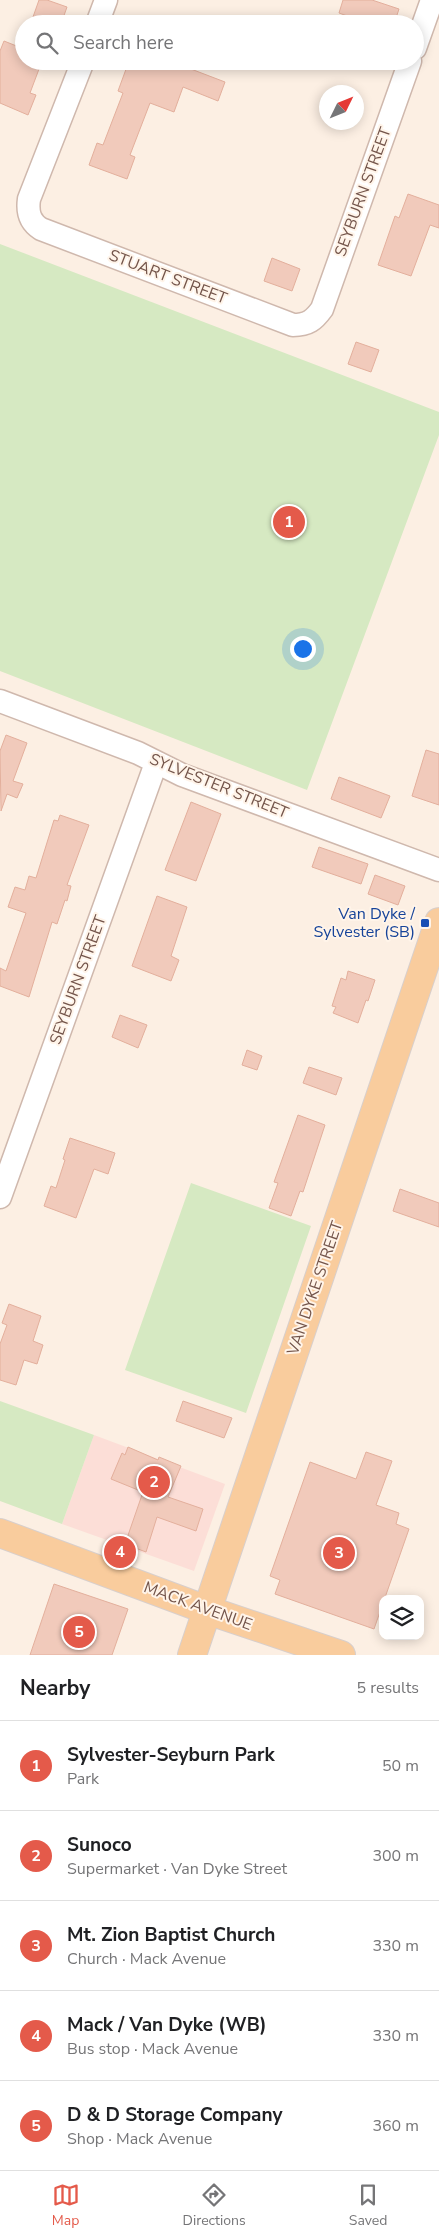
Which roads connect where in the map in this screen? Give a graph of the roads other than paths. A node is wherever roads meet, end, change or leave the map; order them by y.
1 (106, 0) edge
2 (432, 0) edge
3 (100, 15) edge
4 (424, 23) edge
5 (79, 70) edge
6 (407, 70) edge
7 (314, 320) joint
8 (0, 701) edge
9 (156, 763) junction
10 (439, 870) edge
11 (439, 922) edge
12 (0, 1197) edge
13 (0, 1533) edge
14 (207, 1610) junction
15 (192, 1655) edge
16 (341, 1655) edge

1 - 3 street
2 - 4 street
5 - 7 street, STUART STREET
6 - 7 street, SEYBURN STREET
8 - 9 street, SYLVESTER STREET
9 - 10 street, SYLVESTER STREET
9 - 12 street, SEYBURN STREET
11 - 14 main road, VAN DYKE STREET
13 - 14 main road, MACK AVENUE
14 - 15 main road, VAN DYKE STREET
14 - 16 main road, MACK AVENUE

